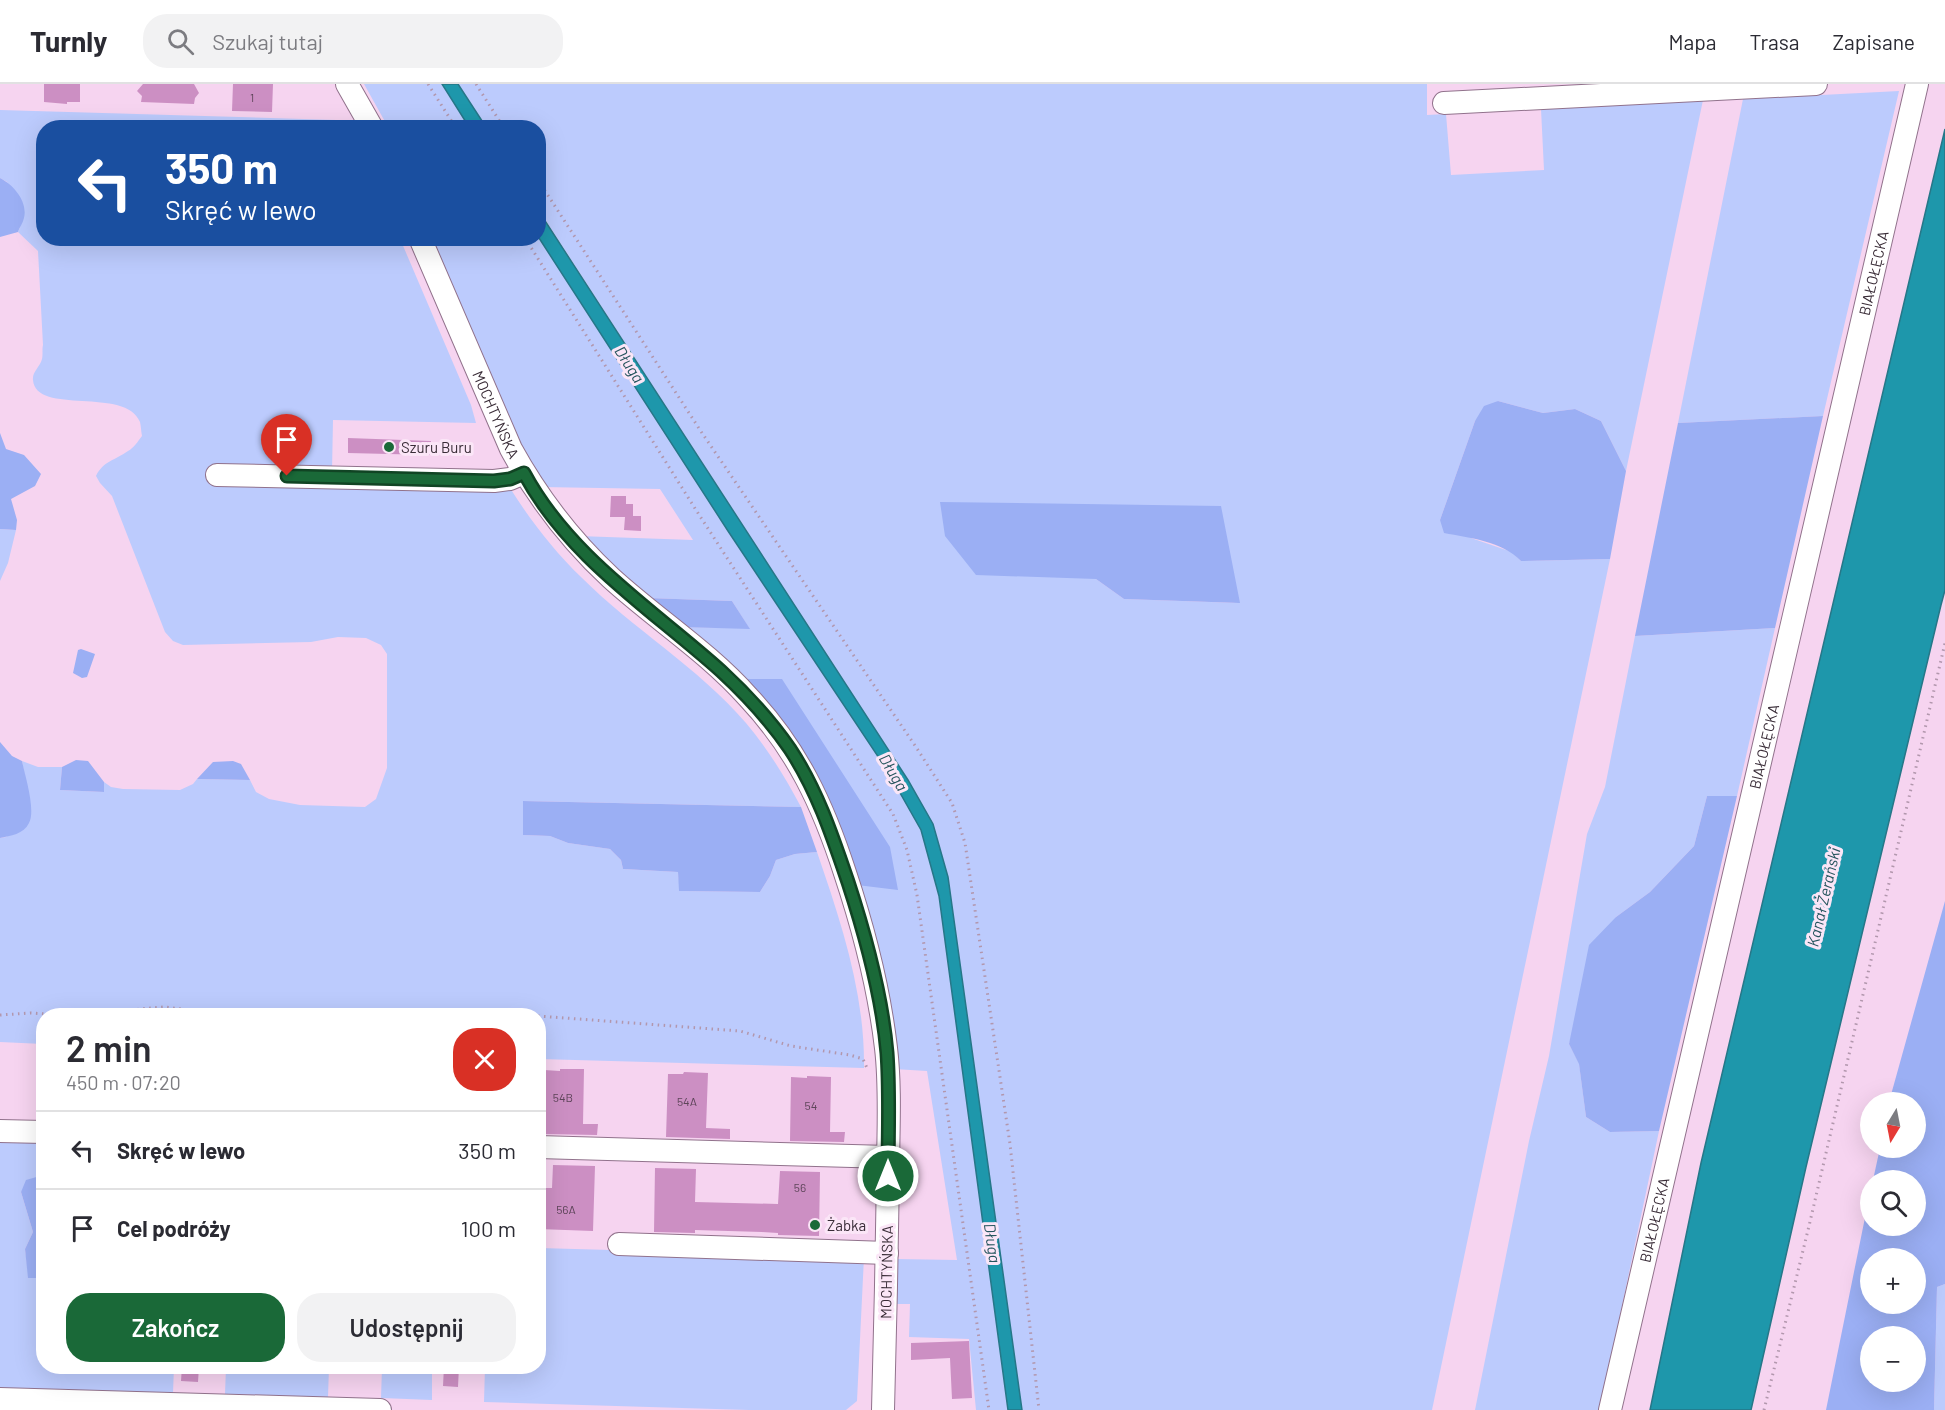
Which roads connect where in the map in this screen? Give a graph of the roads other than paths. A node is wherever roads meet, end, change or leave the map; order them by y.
1 (347, 84) edge
2 (1816, 84) edge
3 (1917, 84) edge
4 (1444, 103) dead end
5 (367, 120) edge
6 (423, 246) edge
7 (524, 473) junction
8 (217, 475) dead end
9 (0, 1131) edge
10 (36, 1132) edge
11 (546, 1147) edge
12 (888, 1157) junction
13 (619, 1244) dead end
14 (887, 1253) junction
15 (0, 1399) edge
16 (380, 1410) edge
17 (883, 1410) edge
18 (1610, 1410) edge

1 - 5 street
2 - 4 street
3 - 18 street, BIAŁOŁĘCKA
6 - 7 street, MOCHTYŃSKA
7 - 8 street
7 - 12 street, MOCHTYŃSKA
9 - 10 street
11 - 12 street
12 - 14 street, MOCHTYŃSKA
13 - 14 street
14 - 17 street, MOCHTYŃSKA
15 - 16 street

